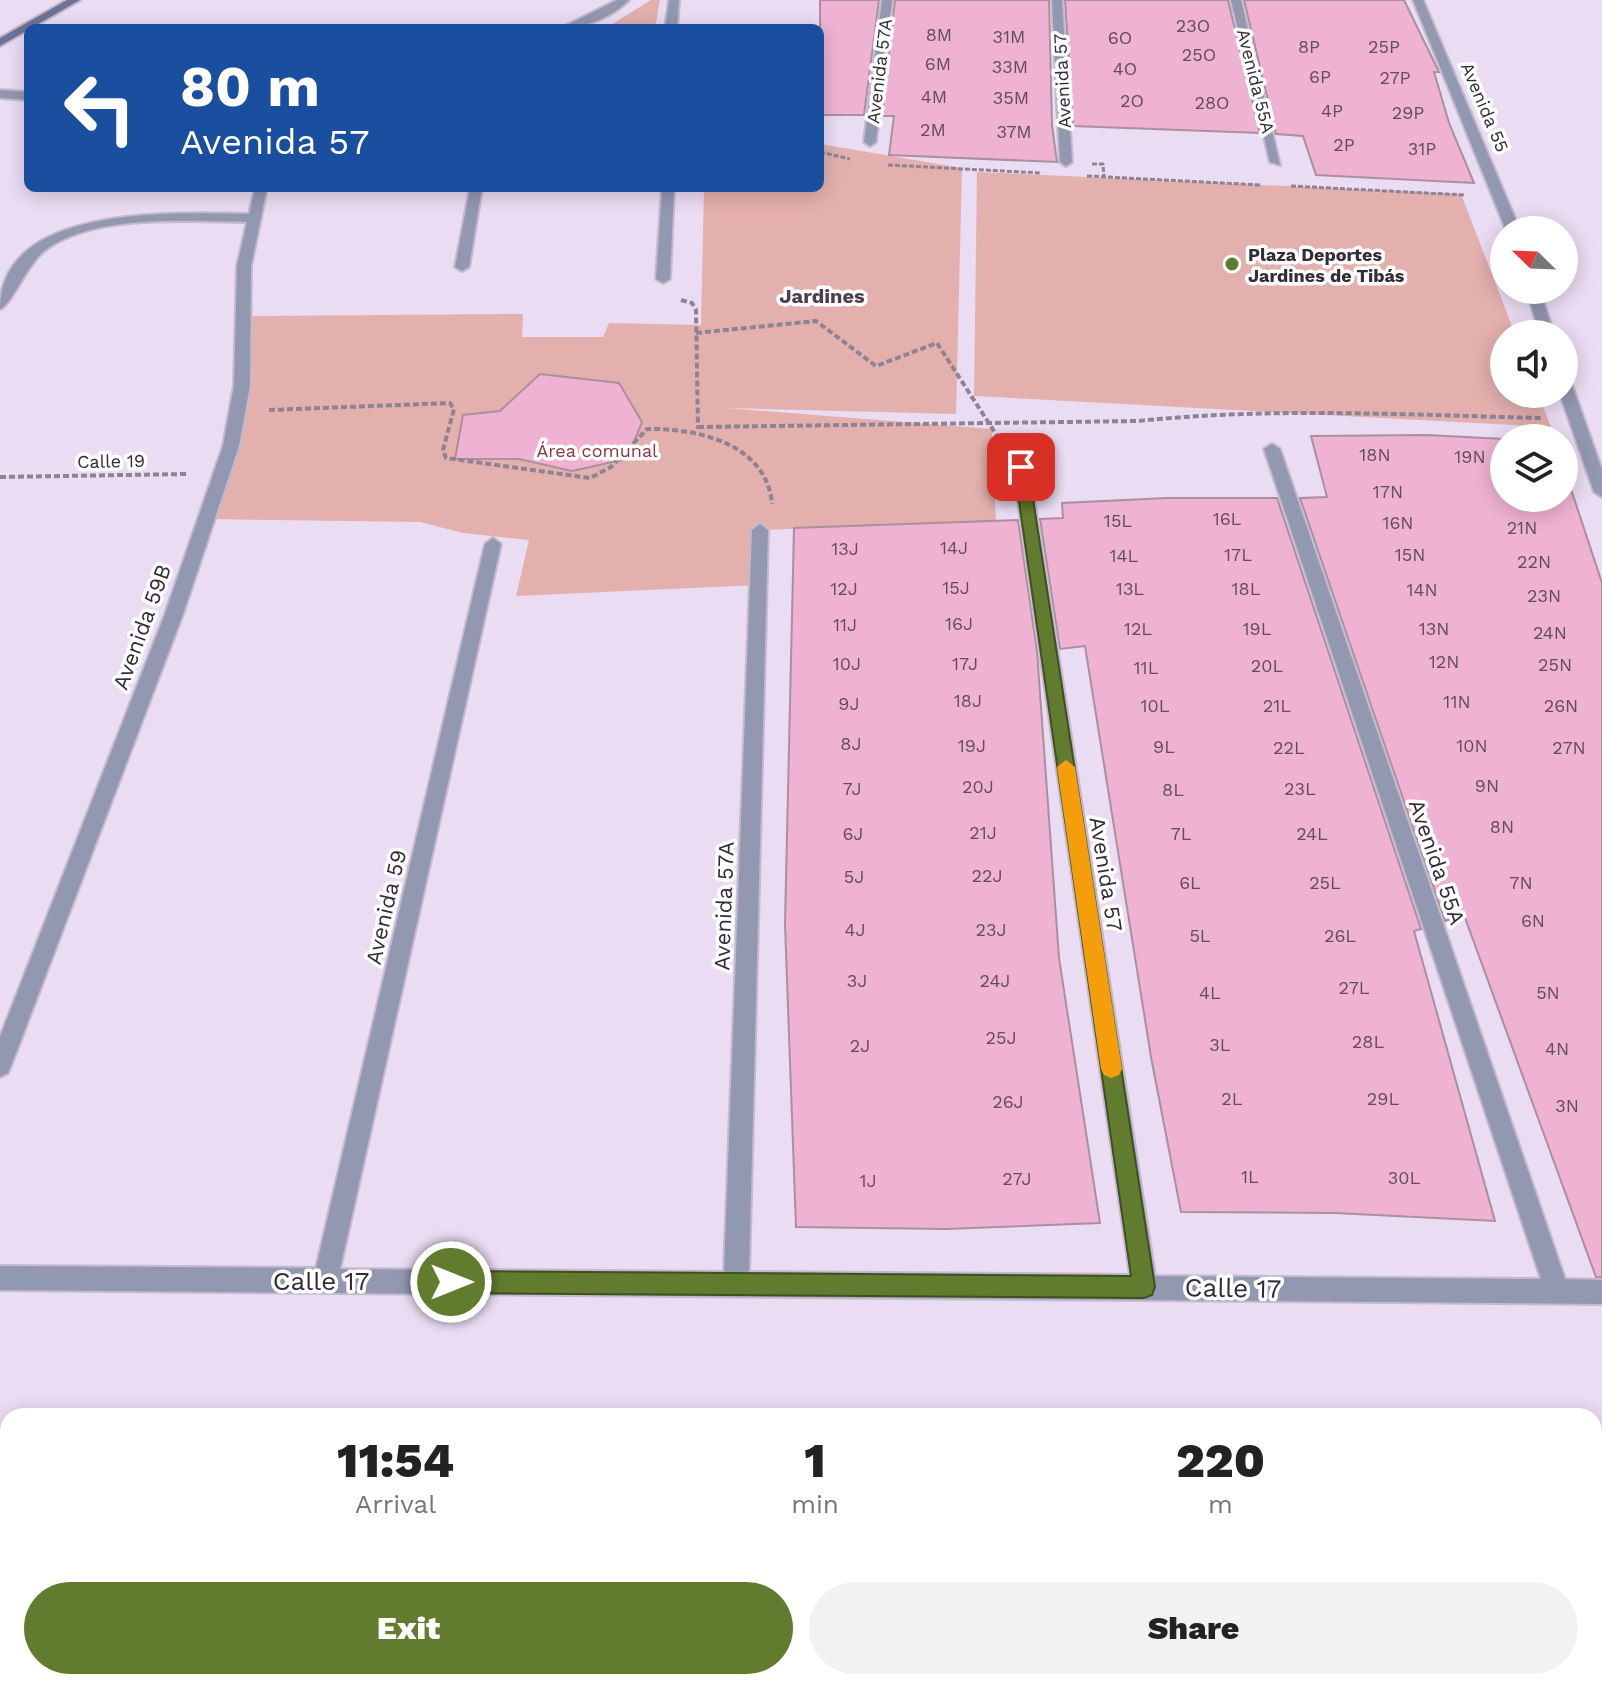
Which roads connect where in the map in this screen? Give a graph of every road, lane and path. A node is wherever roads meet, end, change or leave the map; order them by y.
1 (75, 0) edge
2 (624, 0) edge
3 (674, 0) edge
4 (887, 0) edge
5 (1057, 0) edge
6 (1236, 0) edge
7 (1418, 0) edge
8 (38, 24) edge
9 (577, 24) edge
10 (671, 24) edge
11 (22, 34) edge
12 (0, 43) edge
13 (0, 94) edge
14 (24, 96) edge
15 (870, 142) dead end
16 (824, 153) edge
17 (862, 161) dead end
18 (1066, 162) dead end
19 (1276, 162) dead end
20 (1103, 164) dead end
21 (882, 165) dead end
22 (1044, 174) dead end
23 (1074, 175) dead end
24 (1104, 177) junction
25 (1273, 185) dead end
26 (1288, 186) dead end
27 (260, 192) edge
28 (475, 192) edge
29 (668, 192) edge
30 (1502, 197) junction
31 (1508, 216) edge
32 (252, 218) junction
33 (462, 267) dead end
34 (663, 279) joint
35 (0, 305) edge
36 (696, 333) junction
37 (1571, 408) edge
38 (266, 410) dead end
39 (1575, 419) junction
40 (988, 424) junction
41 (698, 427) junction
42 (698, 434) junction
43 (1272, 449) dead end
44 (1021, 467) joint
45 (222, 473) junction
46 (0, 477) edge
47 (1602, 492) edge
48 (760, 530) joint
49 (493, 544) dead end
50 (0, 1066) edge
51 (0, 1278) edge
52 (325, 1281) junction
53 (736, 1284) junction
54 (1144, 1287) junction
55 (1557, 1291) junction
56 (1602, 1292) edge

1 - 8 main road
2 - 9 street
3 - 10 street
4 - 15 street, Avenida 57A
5 - 18 street, Avenida 57
6 - 19 street, Avenida 55A
7 - 30 street, Avenida 55
11 - 12 main road
13 - 14 street
16 - 17 path
20 - 24 path
21 - 22 path
23 - 24 path
24 - 25 path
26 - 30 path
27 - 32 street, Avenida 59B
28 - 33 street
29 - 34 street
30 - 31 street, Avenida 55
32 - 35 street
32 - 45 street, Avenida 59B
34 - 36 path
36 - 40 path
36 - 41 path
37 - 39 street
38 - 42 path
39 - 40 path
39 - 47 street
40 - 41 path
40 - 44 path
41 - 42 path
42 - 48 path
43 - 55 street, Avenida 55A
44 - 54 street, Avenida 57
45 - 46 path, Calle 19
45 - 50 street, Avenida 59B
48 - 53 street, Avenida 57A
49 - 52 street, Avenida 59
51 - 52 street, Calle 17
52 - 53 street, Calle 17
53 - 54 street, Calle 17
54 - 55 street, Calle 17
55 - 56 street, Calle 17

